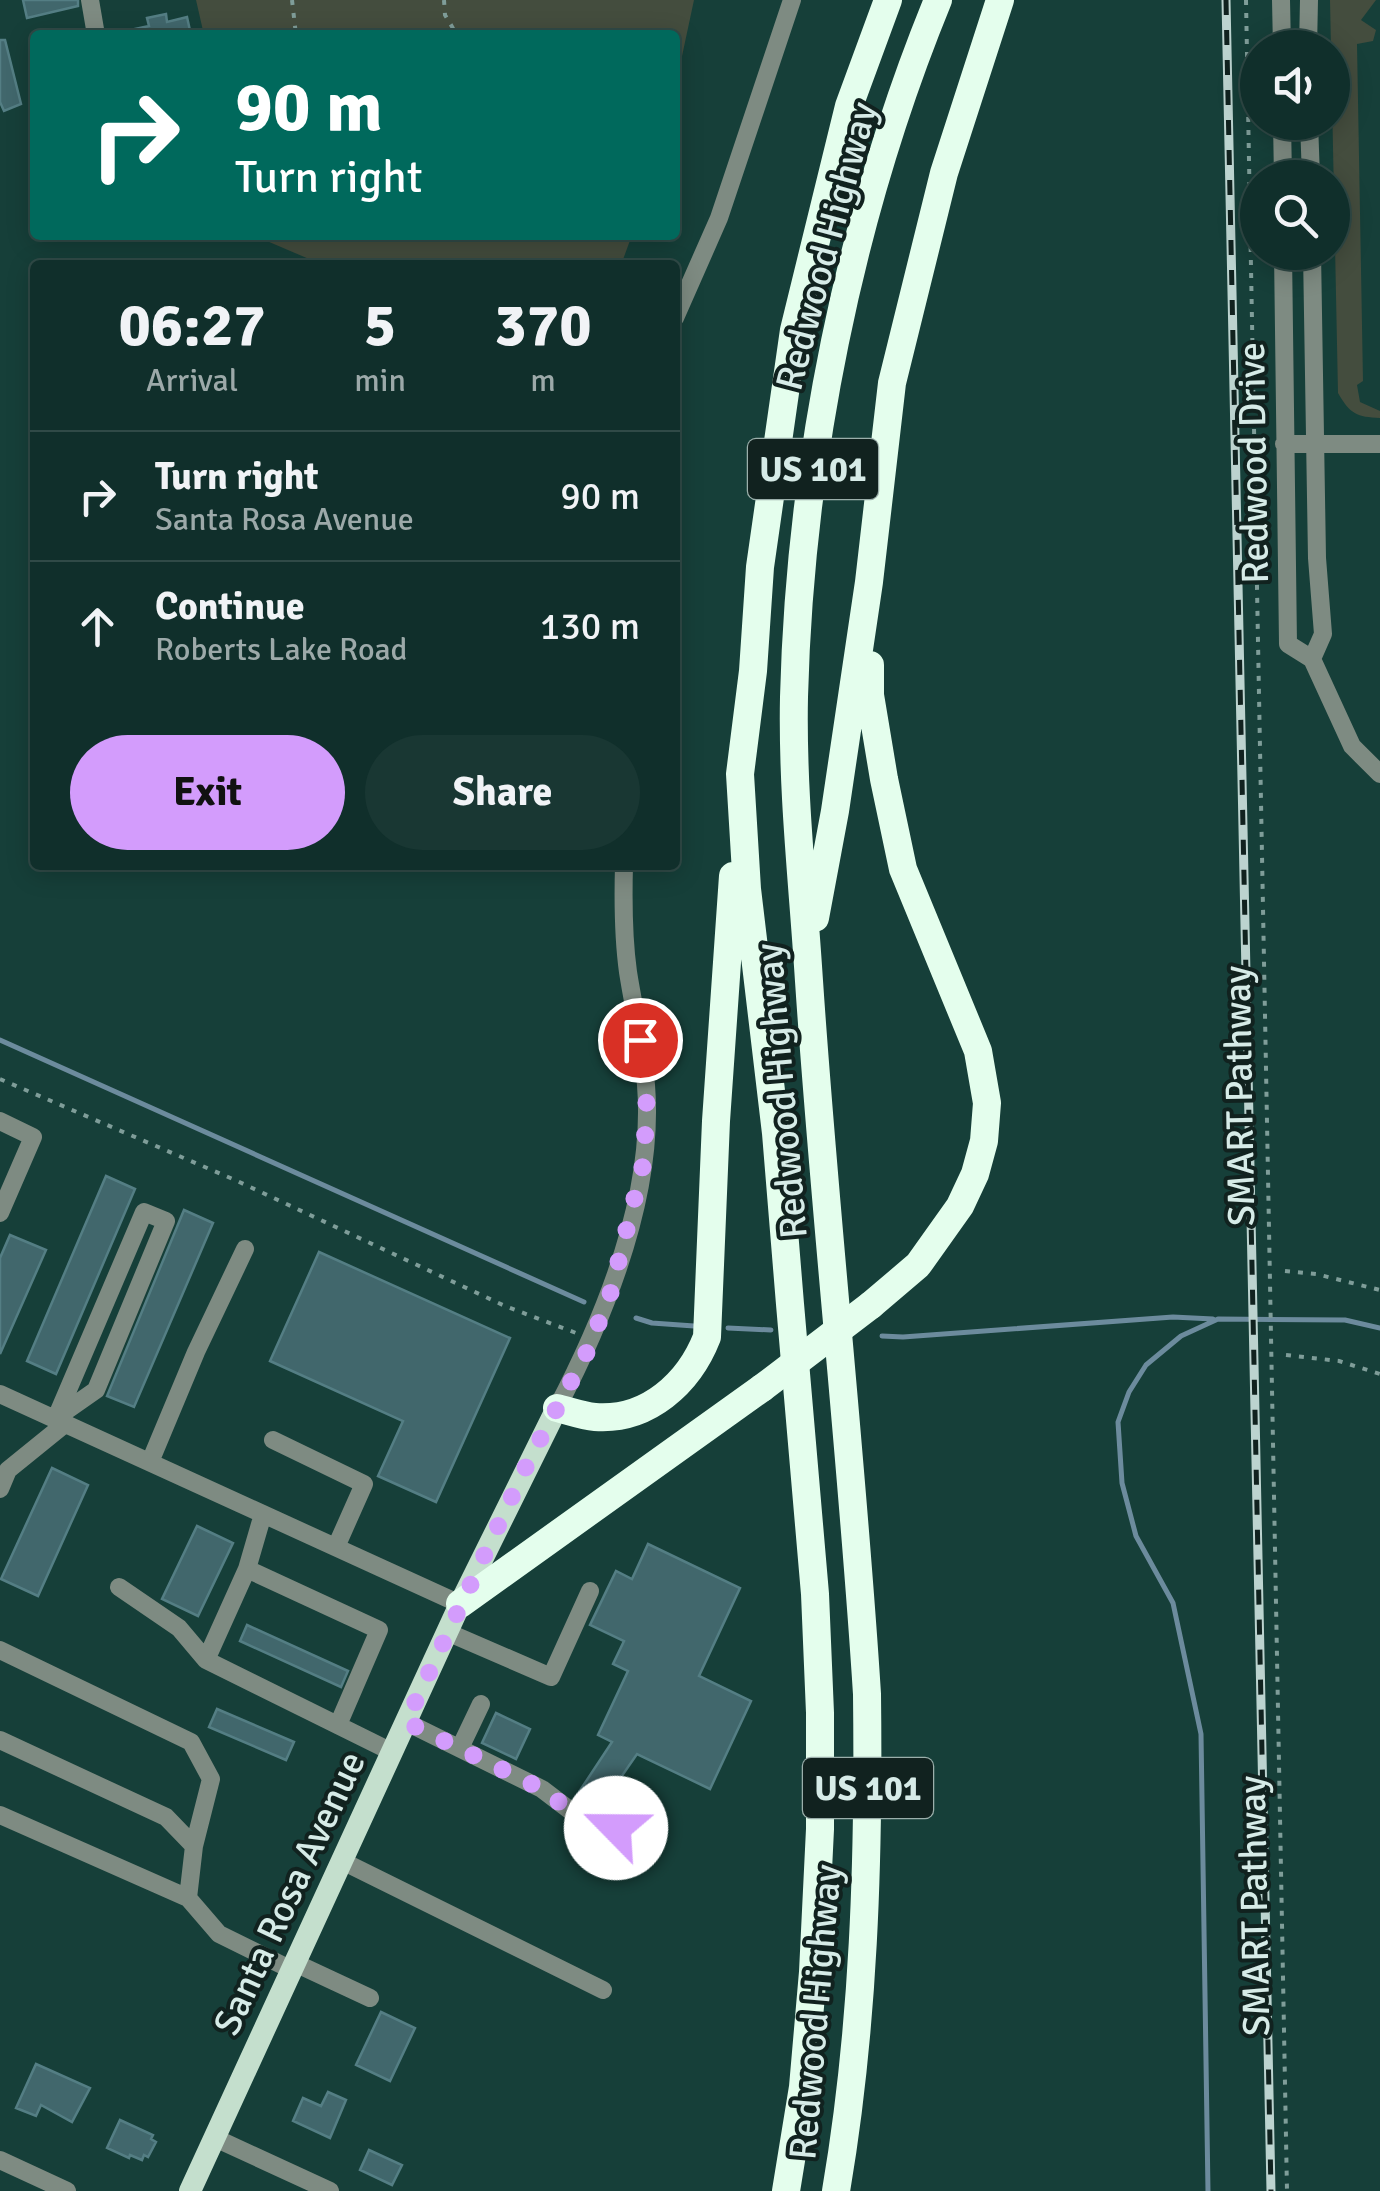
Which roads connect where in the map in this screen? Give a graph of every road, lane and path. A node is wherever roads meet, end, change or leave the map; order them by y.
1 (90, 0) edge
2 (292, 0) edge
3 (444, 0) edge
4 (792, 0) edge
5 (888, 0) edge
6 (938, 0) edge
7 (1000, 0) edge
8 (1246, 0) edge
9 (1281, 0) edge
10 (1309, 0) edge
11 (95, 30) edge
12 (295, 30) edge
13 (454, 30) edge
14 (1282, 30) edge
15 (1308, 30) edge
16 (1283, 270) edge
17 (1313, 270) edge
18 (680, 307) edge
19 (1318, 443) junction
20 (1284, 444) junction
21 (1380, 444) edge
22 (869, 582) junction
23 (1312, 659) junction
24 (740, 774) junction
25 (1380, 774) edge
26 (624, 870) edge
27 (808, 954) junction
28 (0, 1078) edge
29 (0, 1121) edge
30 (0, 1213) edge
31 (245, 1249) dead end
32 (1285, 1270) dead end
33 (1380, 1290) edge
34 (589, 1347) junction
35 (1286, 1355) dead end
36 (1380, 1374) edge
37 (0, 1394) edge
38 (557, 1408) junction
39 (61, 1420) junction
40 (273, 1440) dead end
41 (150, 1462) junction
42 (0, 1489) edge
43 (263, 1514) junction
44 (336, 1548) junction
45 (247, 1569) junction
46 (119, 1587) dead end
47 (590, 1591) dead end
48 (460, 1604) junction
49 (447, 1632) junction
50 (0, 1650) edge
51 (206, 1660) junction
52 (481, 1704) dead end
53 (406, 1722) junction
54 (338, 1725) junction
55 (0, 1740) edge
56 (460, 1748) junction
57 (392, 1752) junction
58 (0, 1815) edge
59 (616, 1828) dead end
60 (194, 1846) junction
61 (342, 1861) junction
62 (188, 1898) junction
63 (293, 1966) junction
64 (603, 1990) dead end
65 (370, 1998) dead end
66 (214, 2138) junction
67 (0, 2160) edge
68 (67, 2191) edge
69 (190, 2191) edge
70 (330, 2191) edge
71 (786, 2191) edge
72 (836, 2191) edge
73 (1286, 2191) edge

1 - 11 street
2 - 12 path
3 - 13 path
4 - 18 street
5 - 24 highway, Redwood Highway / US 101
6 - 27 highway, Redwood Highway / US 101
7 - 22 highway
8 - 73 path, SMART Pathway
9 - 14 street
10 - 15 street
16 - 20 street, Redwood Drive
17 - 19 street, Redwood Drive
19 - 20 street
19 - 21 street
19 - 23 street, Redwood Drive
20 - 23 street, Redwood Drive
22 - 27 highway
22 - 48 highway, bridge
23 - 25 street, Redwood Drive
24 - 38 highway
24 - 71 highway, Redwood Highway / US 101
26 - 34 street
27 - 72 highway, Redwood Highway / US 101
28 - 34 path
29 - 30 street
31 - 41 street
32 - 33 path
34 - 38 street
35 - 36 path
37 - 39 street
38 - 48 main road, Santa Rosa Avenue
39 - 39 street
39 - 41 street
39 - 42 street
40 - 44 street
41 - 43 street
43 - 44 street
43 - 45 street
44 - 48 street
45 - 51 street
45 - 54 street
46 - 51 street
47 - 49 street
48 - 49 main road, Santa Rosa Avenue
49 - 53 main road, Santa Rosa Avenue
50 - 60 street
51 - 54 street
52 - 56 street
53 - 56 street
53 - 57 main road, Santa Rosa Avenue
54 - 57 street
55 - 60 street
56 - 59 street
57 - 61 main road, Santa Rosa Avenue
58 - 62 street
60 - 62 street
61 - 63 main road, Santa Rosa Avenue
61 - 64 street
62 - 63 street
63 - 65 street
63 - 66 main road, Santa Rosa Avenue
66 - 69 main road, Santa Rosa Avenue
66 - 70 street
67 - 68 street

